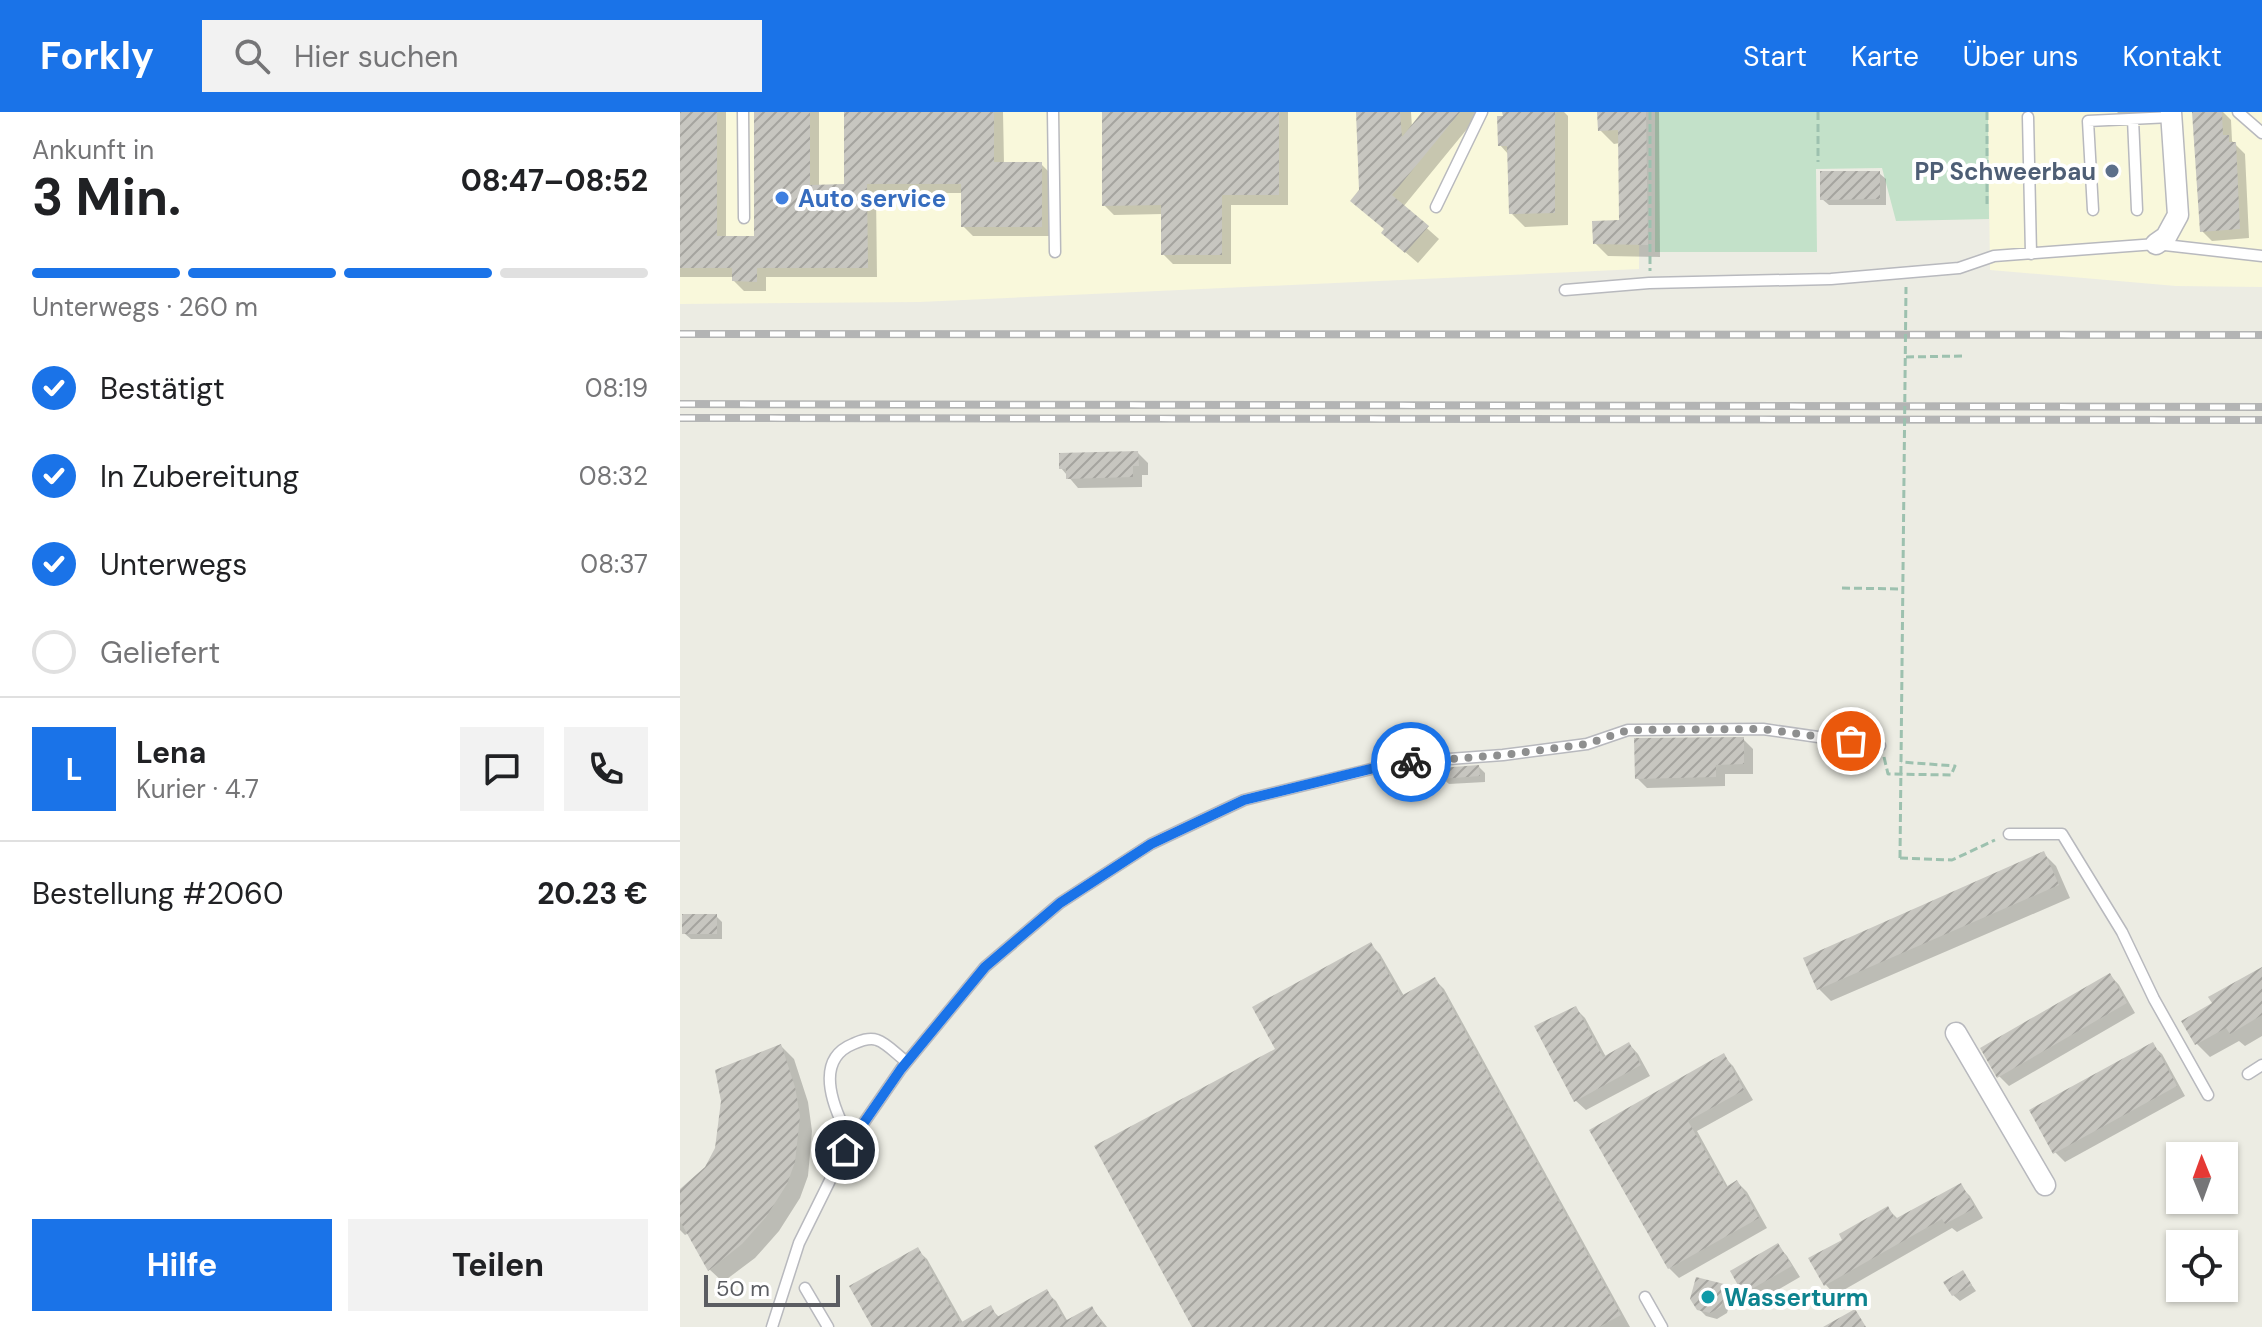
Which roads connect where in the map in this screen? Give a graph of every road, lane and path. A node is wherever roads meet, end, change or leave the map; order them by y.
1 (743, 112) edge
2 (1053, 112) edge
3 (1482, 112) edge
4 (1650, 112) edge
5 (1818, 112) edge
6 (1987, 112) edge
7 (2238, 112) edge
8 (2171, 115) edge
9 (2087, 116) edge
10 (2028, 117) dead end
11 (2133, 119) junction
12 (2262, 133) edge
13 (1818, 162) dead end
14 (1987, 205) dead end
15 (1436, 207) dead end
16 (2093, 210) dead end
17 (2137, 210) dead end
18 (744, 218) dead end
19 (2156, 244) junction
20 (1055, 252) dead end
21 (2031, 254) junction
22 (2262, 256) edge
23 (1652, 257) dead end
24 (1906, 287) dead end
25 (1565, 290) dead end
26 (1962, 356) dead end
27 (1906, 357) junction
28 (1842, 588) dead end
29 (1903, 589) junction
30 (1880, 746) joint
31 (1901, 762) junction
32 (2009, 834) joint
33 (1956, 1033) dead end
34 (907, 1062) junction
35 (2262, 1065) edge
36 (2248, 1074) dead end
37 (2208, 1095) dead end
38 (851, 1141) junction
39 (2045, 1185) dead end
40 (805, 1288) dead end
41 (1645, 1297) dead end
42 (772, 1327) edge
43 (828, 1327) edge
44 (1662, 1327) edge

1 - 18 lane
2 - 20 lane
3 - 15 lane
4 - 23 path
5 - 13 path
6 - 14 path
7 - 12 lane
8 - 11 lane
8 - 19 street
9 - 11 lane
9 - 16 lane
10 - 21 lane
11 - 17 lane
19 - 21 lane
19 - 22 lane
21 - 25 lane
24 - 27 path, bridge
26 - 27 path
27 - 29 path, bridge
28 - 29 path
29 - 31 path, bridge
30 - 31 path
30 - 34 lane
31 - 32 path, bridge
32 - 37 lane
33 - 39 street
34 - 38 lane
34 - 38 lane
35 - 36 lane
38 - 42 lane
40 - 43 lane
41 - 44 lane

